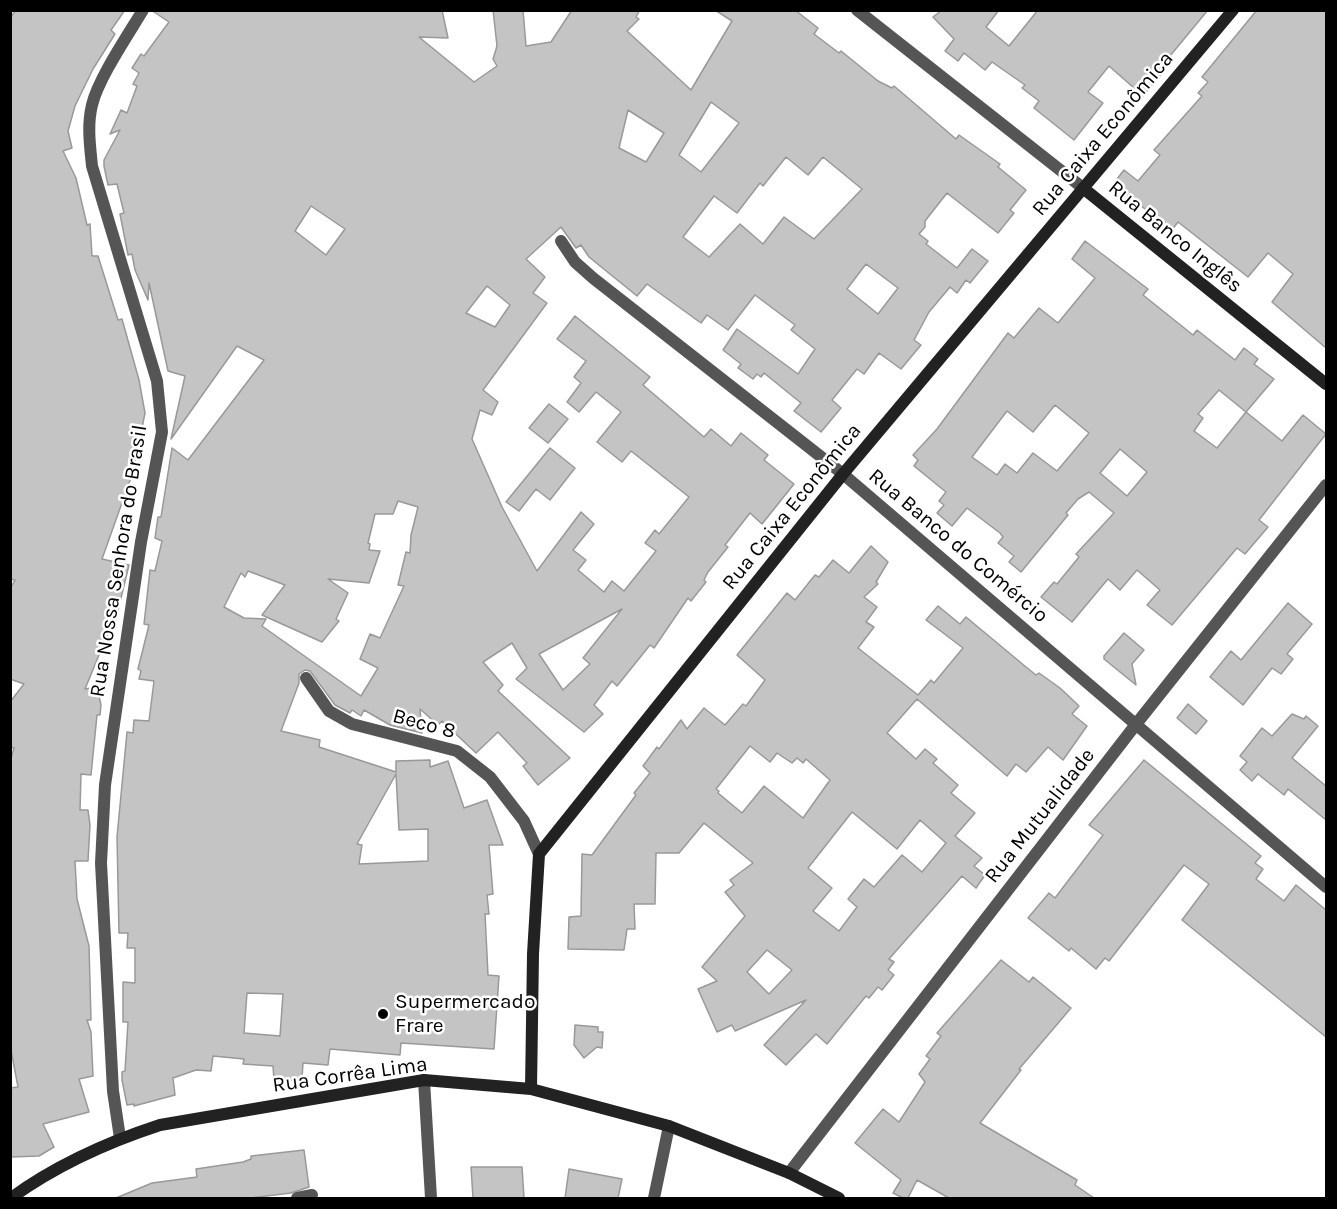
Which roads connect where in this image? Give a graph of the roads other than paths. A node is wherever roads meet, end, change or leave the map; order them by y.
1 (143, 10) edge
2 (857, 10) edge
3 (1233, 10) edge
4 (1083, 188) junction
5 (561, 241) dead end
6 (1326, 384) edge
7 (843, 474) junction
8 (1326, 485) edge
9 (306, 678) dead end
10 (1137, 723) junction
11 (539, 854) junction
12 (1326, 887) edge
13 (424, 1080) junction
14 (531, 1089) junction
15 (669, 1126) junction
16 (120, 1138) junction
17 (789, 1173) junction
18 (312, 1196) dead end
19 (11, 1198) edge
20 (297, 1198) edge
21 (431, 1198) edge
22 (654, 1198) edge
23 (839, 1198) edge

1 - 16 street, Rua Nossa Senhora do Brasil
2 - 4 street, Rua Banco Inglês
3 - 4 street, Rua Caixa Econômica
4 - 6 street, Rua Banco Inglês
4 - 7 street, Rua Caixa Econômica
5 - 7 street, Rua Banco do Comércio
7 - 10 street, Rua Banco do Comércio
7 - 11 street, Rua Caixa Econômica
8 - 10 street, Rua Mutualidade
9 - 11 street, Beco 8
10 - 12 street, Rua Banco do Comércio
10 - 17 street, Rua Mutualidade
11 - 14 street
13 - 14 street, Rua Corrêa Lima
13 - 16 street, Rua Corrêa Lima
13 - 21 street
14 - 15 street, Rua Corrêa Lima
15 - 17 street, Rua Corrêa Lima
15 - 22 street
16 - 19 street, Rua Corrêa Lima
17 - 23 street, Rua Corrêa Lima
18 - 20 street

